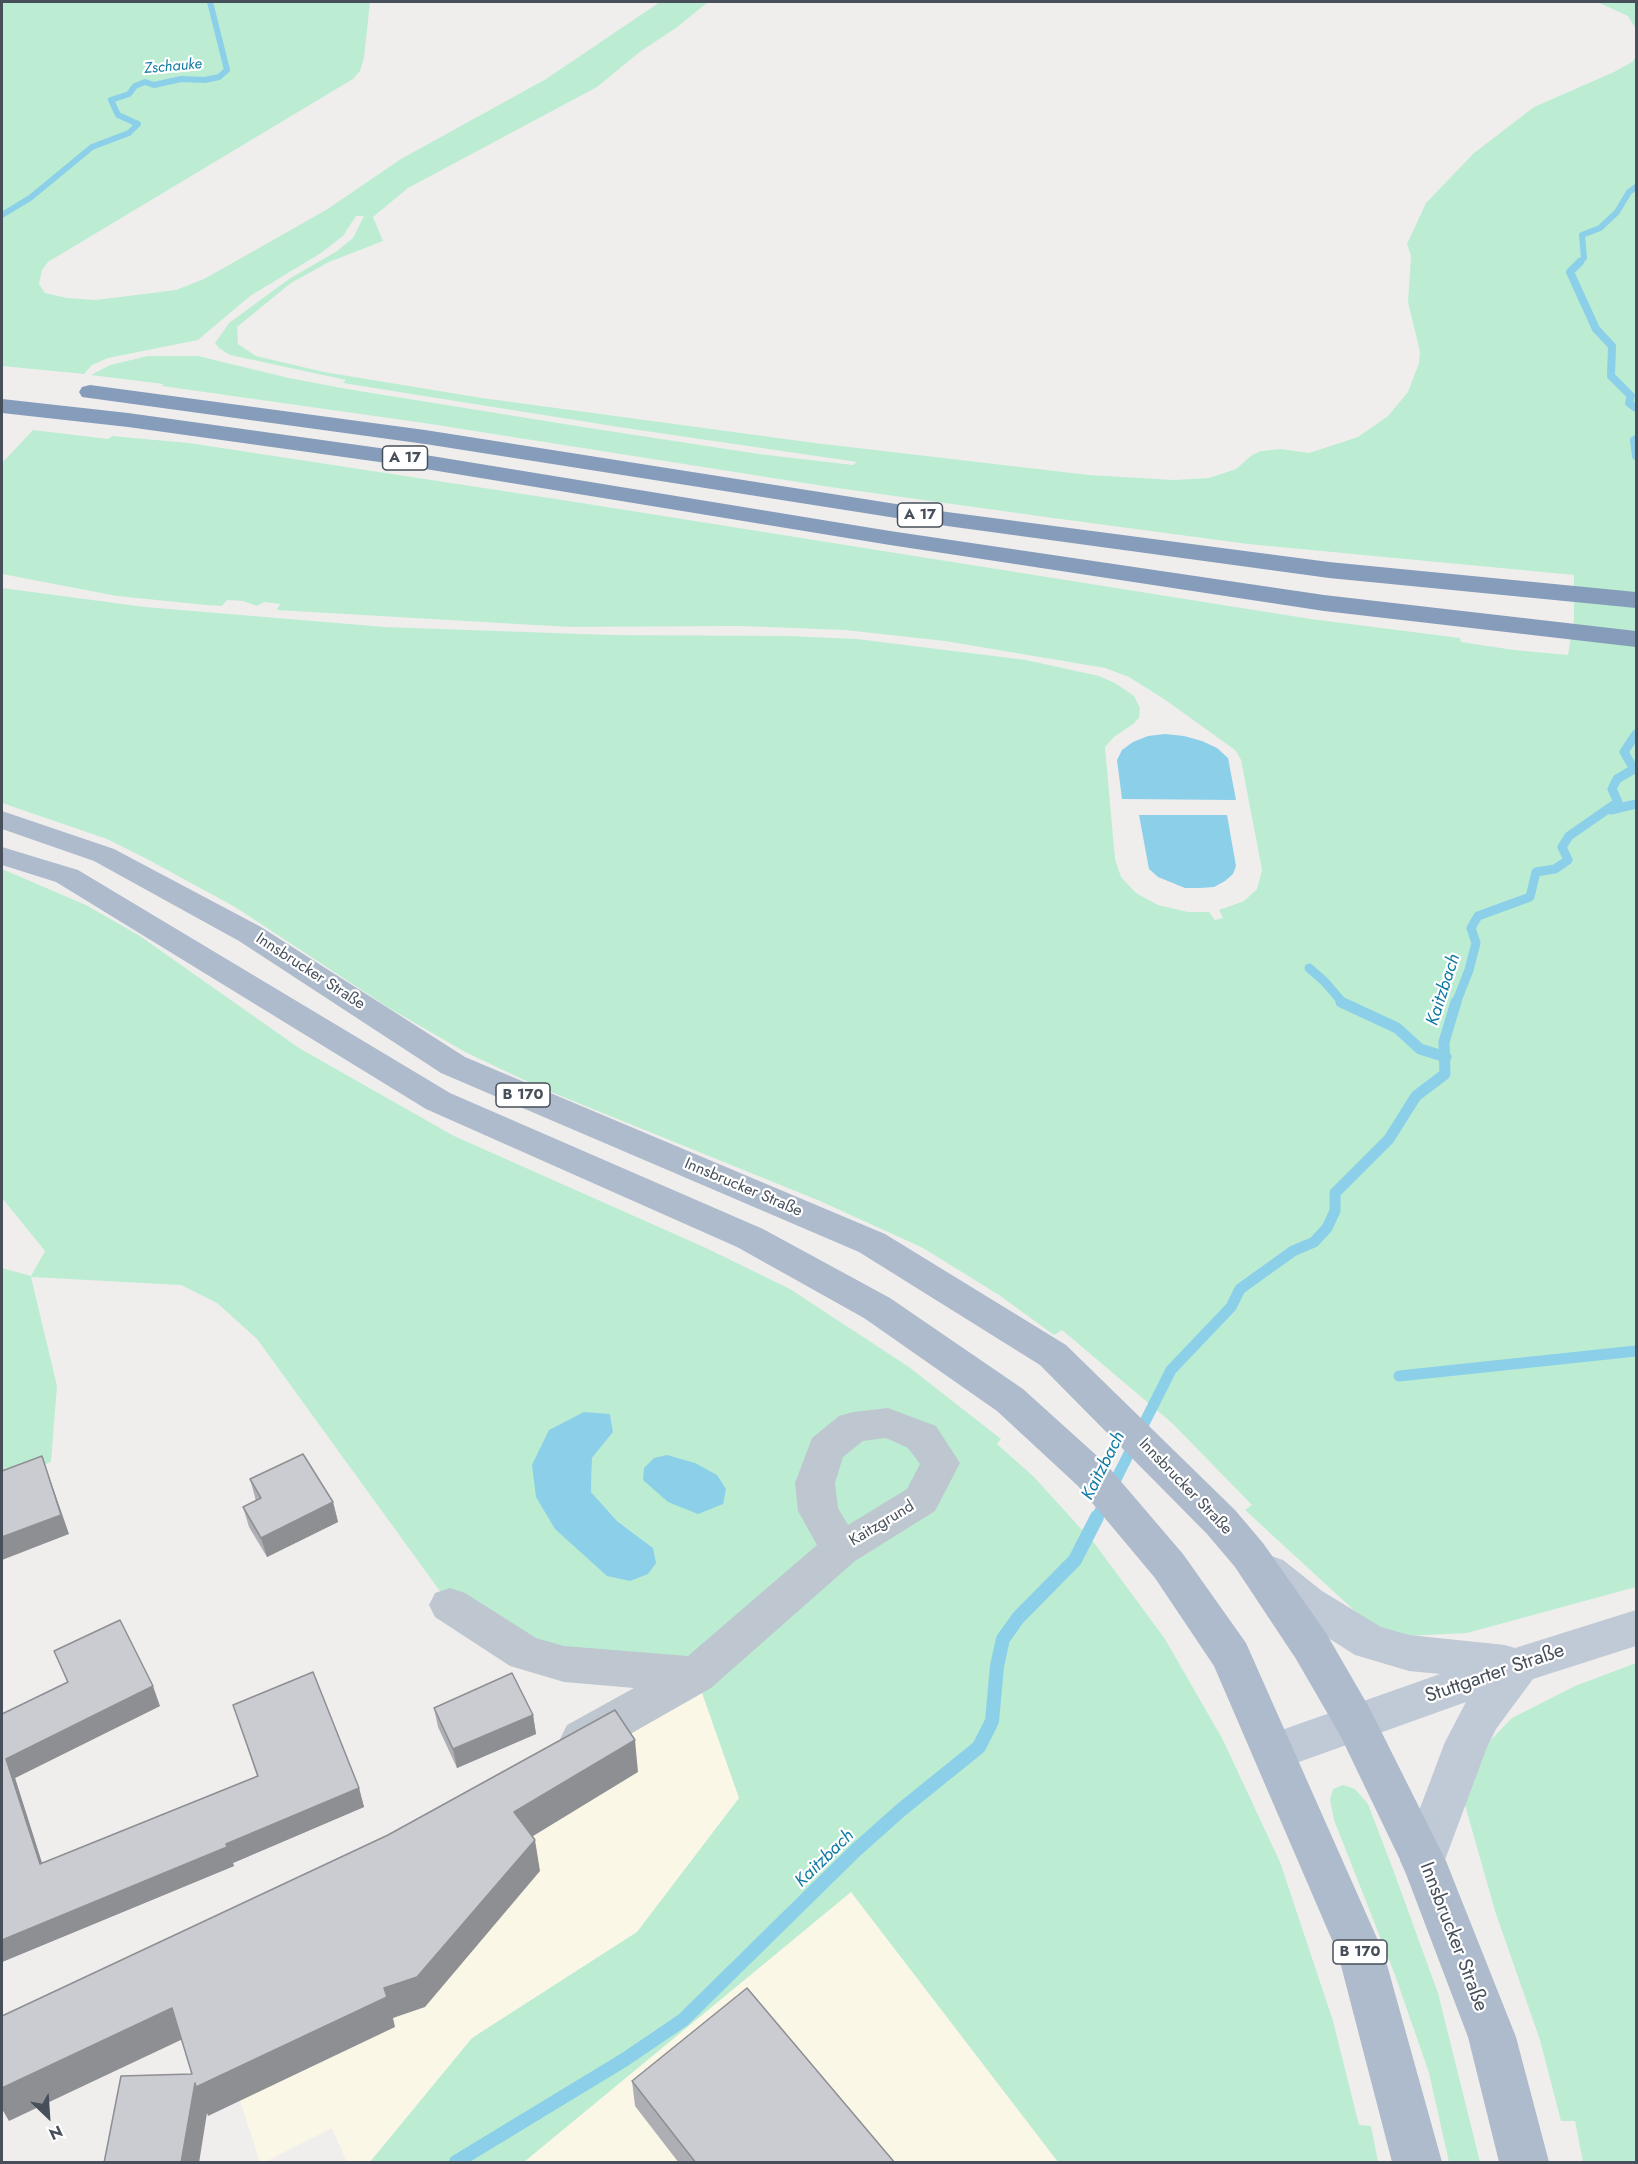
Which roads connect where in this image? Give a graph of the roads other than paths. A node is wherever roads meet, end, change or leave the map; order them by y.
1 (69, 390) dead end
2 (2, 406) edge
3 (1636, 600) edge
4 (1636, 639) edge
5 (2, 820) edge
6 (2, 856) edge
7 (841, 1548) dead end
8 (1249, 1555) junction
9 (450, 1605) dead end
10 (1636, 1628) edge
11 (1519, 1665) junction
12 (696, 1675) junction
13 (1355, 1722) junction
14 (1274, 1752) junction
15 (547, 1758) edge
16 (1423, 1862) junction
17 (1417, 2163) edge
18 (1524, 2163) edge

1 - 3 highway, A 17
2 - 4 highway, A 17
5 - 8 main road, Innsbrucker Straße / B 170
6 - 14 main road, B 170
7 - 12 street, Kaitzgrund
8 - 11 main road
8 - 13 main road, Innsbrucker Straße / B 170
9 - 12 street
10 - 11 main road, Stuttgarter Straße
11 - 13 main road, Stuttgarter Straße
11 - 16 main road
12 - 15 street, Kaitzgrund
13 - 14 main road
13 - 16 main road, Innsbrucker Straße / B 170
14 - 17 main road, B 170
16 - 18 main road, Innsbrucker Straße / B 170

